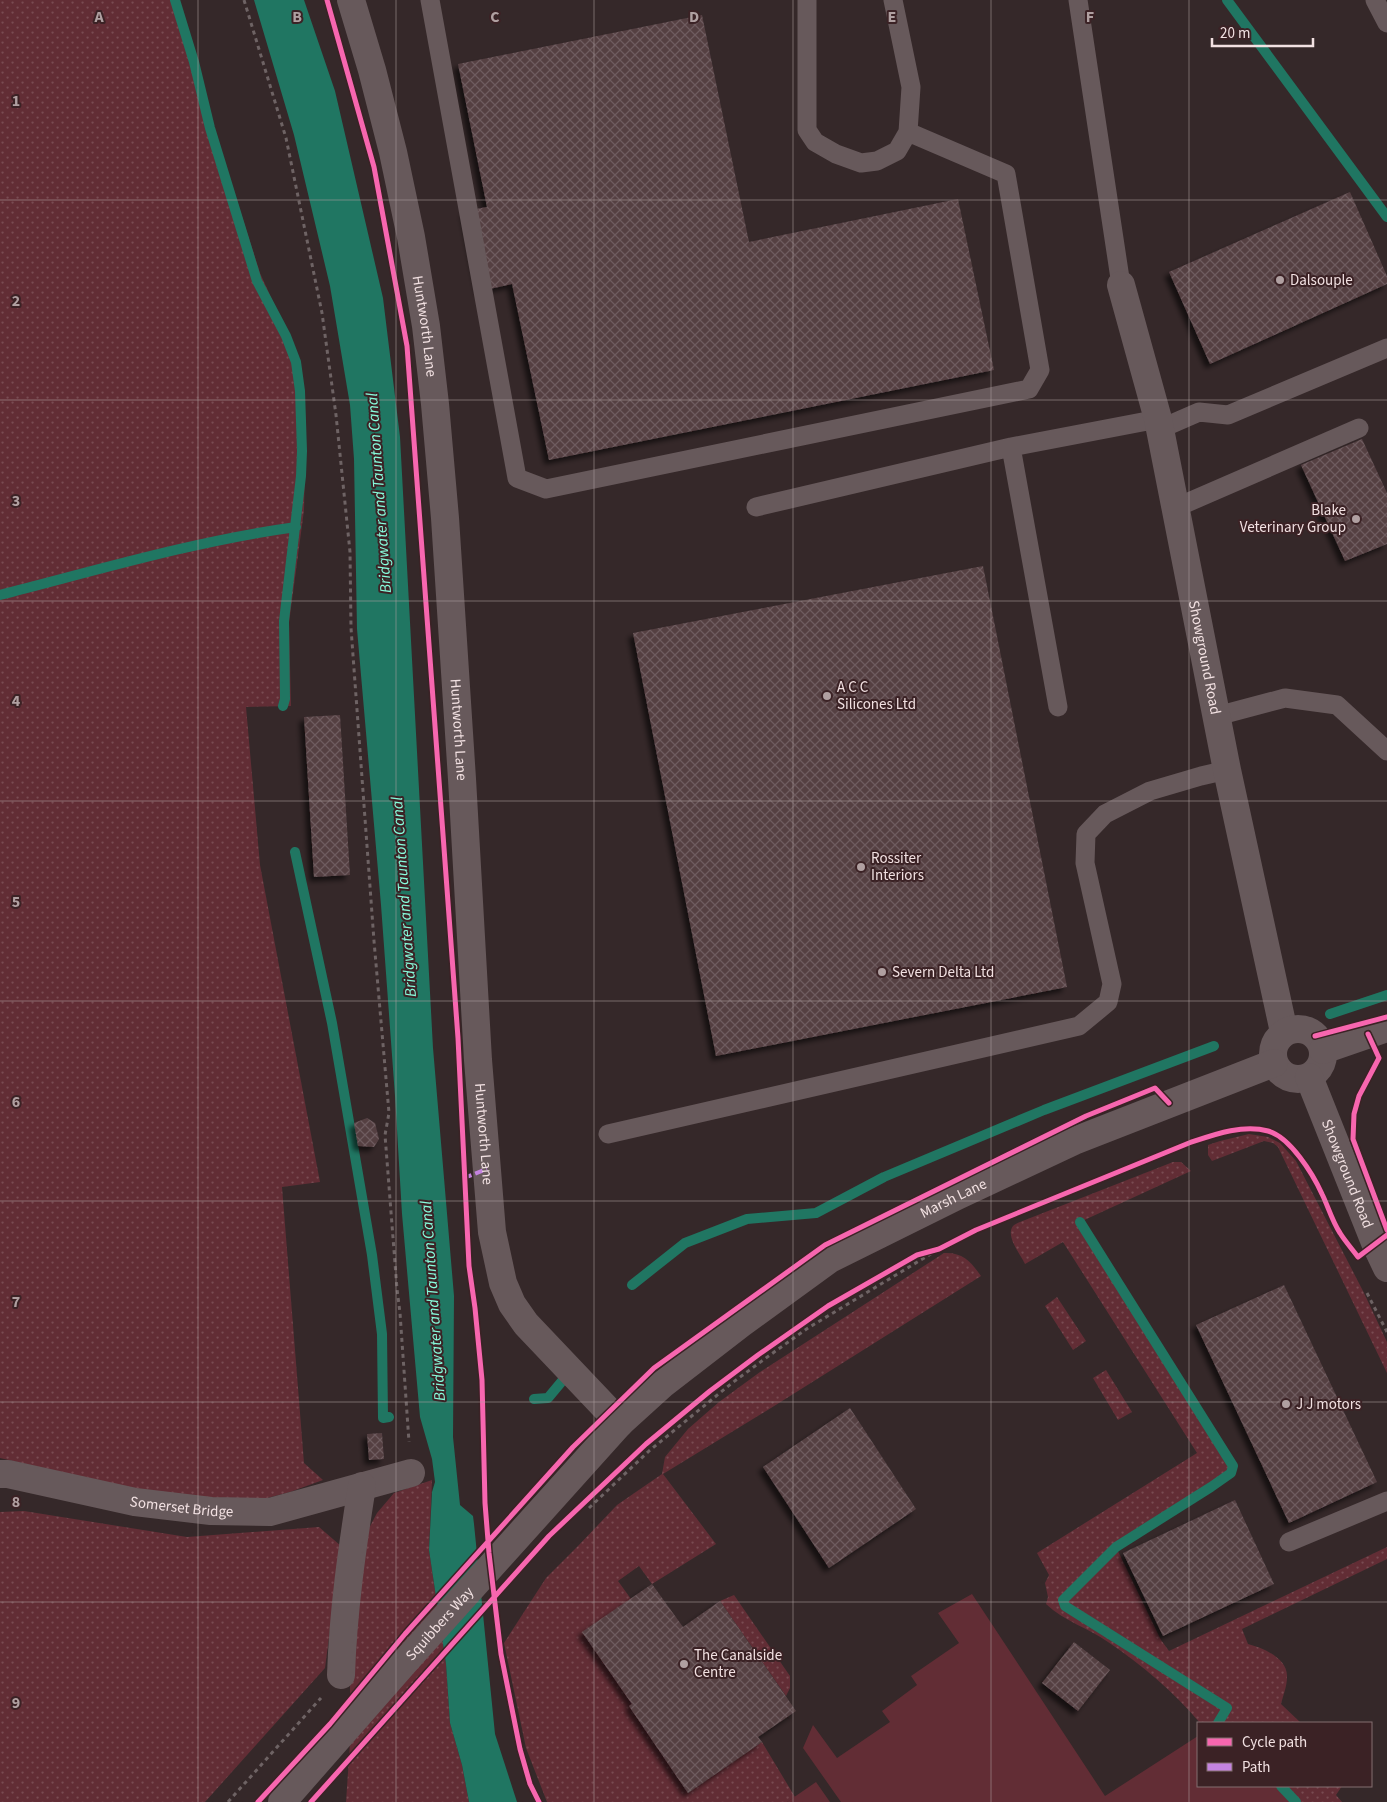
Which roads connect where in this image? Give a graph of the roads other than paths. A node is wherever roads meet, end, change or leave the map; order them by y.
1 (351, 0) edge
2 (430, 0) edge
3 (806, 0) edge
4 (893, 0) edge
5 (1078, 0) edge
6 (1375, 0) edge
7 (1387, 23) edge
8 (908, 132) junction
9 (1121, 285) joint
10 (1387, 348) edge
11 (1159, 424) junction
12 (1359, 428) dead end
13 (1011, 446) junction
14 (756, 507) dead end
15 (1175, 508) junction
16 (1058, 707) dead end
17 (1217, 716) junction
18 (1387, 751) edge
19 (1227, 770) junction
20 (1387, 1028) edge
21 (1284, 1032) junction
22 (1322, 1050) junction
23 (1274, 1063) junction
24 (1309, 1077) junction
25 (608, 1134) dead end
26 (1387, 1268) edge
27 (663, 1384) joint
28 (620, 1424) junction
29 (411, 1473) road end
30 (0, 1474) edge
31 (362, 1486) junction
32 (1387, 1500) edge
33 (1289, 1542) dead end
34 (341, 1675) road end
35 (282, 1802) edge

1 - 28 street, Huntworth Lane
2 - 8 lane
3 - 8 lane
4 - 8 lane
5 - 9 lane
6 - 7 lane
9 - 11 street, Showground Road
10 - 11 lane
11 - 13 lane
11 - 15 street, Showground Road
12 - 15 lane
13 - 14 lane
13 - 16 lane
15 - 17 street, Showground Road
17 - 18 lane
17 - 19 street, Showground Road
19 - 21 street, Showground Road
19 - 25 lane
20 - 22 street
21 - 22 street
21 - 23 street
22 - 24 street
23 - 24 street
23 - 27 street, Marsh Lane
24 - 26 street, Showground Road
27 - 28 street, Squibbers Way
28 - 35 street, Squibbers Way
29 - 31 street, Somerset Bridge
30 - 31 street, Somerset Bridge
31 - 34 street
32 - 33 lane

